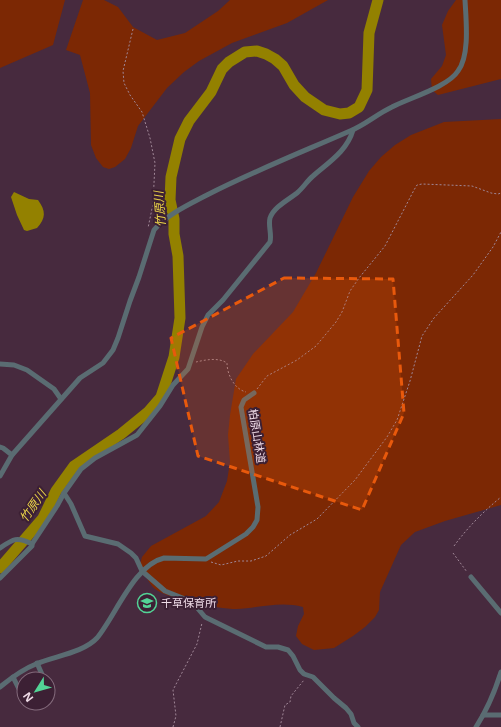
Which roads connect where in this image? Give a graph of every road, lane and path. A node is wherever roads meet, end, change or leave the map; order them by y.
1 (465, 0) edge
2 (133, 29) dead end
3 (353, 130) junction
4 (501, 193) edge
5 (501, 232) edge
6 (152, 236) junction
7 (0, 364) edge
8 (189, 364) junction
9 (254, 393) junction
10 (61, 399) junction
11 (0, 447) edge
12 (12, 455) junction
13 (0, 476) edge
14 (64, 493) junction
15 (501, 497) edge
16 (31, 543) junction
17 (454, 546) dead end
18 (0, 548) edge
19 (453, 554) dead end
20 (206, 559) junction
21 (142, 571) junction
22 (471, 577) joint
23 (0, 578) edge
24 (501, 613) edge
25 (205, 617) junction
26 (37, 663) junction
27 (40, 671) edge
28 (501, 672) edge
29 (308, 675) junction
30 (13, 677) junction
31 (16, 683) edge
32 (0, 687) edge
33 (501, 715) edge
34 (483, 716) junction
35 (172, 727) edge
36 (280, 727) edge
37 (358, 727) edge
38 (476, 727) edge

1 - 3 street
2 - 6 path
3 - 6 street
3 - 8 street
4 - 9 path, 柏原山林道
5 - 20 path
6 - 10 street
7 - 10 street
8 - 9 path
8 - 14 street
9 - 20 street, 柏原山林道
10 - 12 street
11 - 12 street
12 - 13 street
14 - 16 street
14 - 21 street
15 - 17 path
16 - 18 street
16 - 23 street
19 - 22 path
20 - 21 street
21 - 25 street
21 - 26 street
22 - 24 street
25 - 29 street
25 - 35 path
26 - 27 street
26 - 30 street
28 - 34 street
29 - 36 path
29 - 37 street
30 - 31 street
30 - 32 street
33 - 34 street
34 - 38 street

